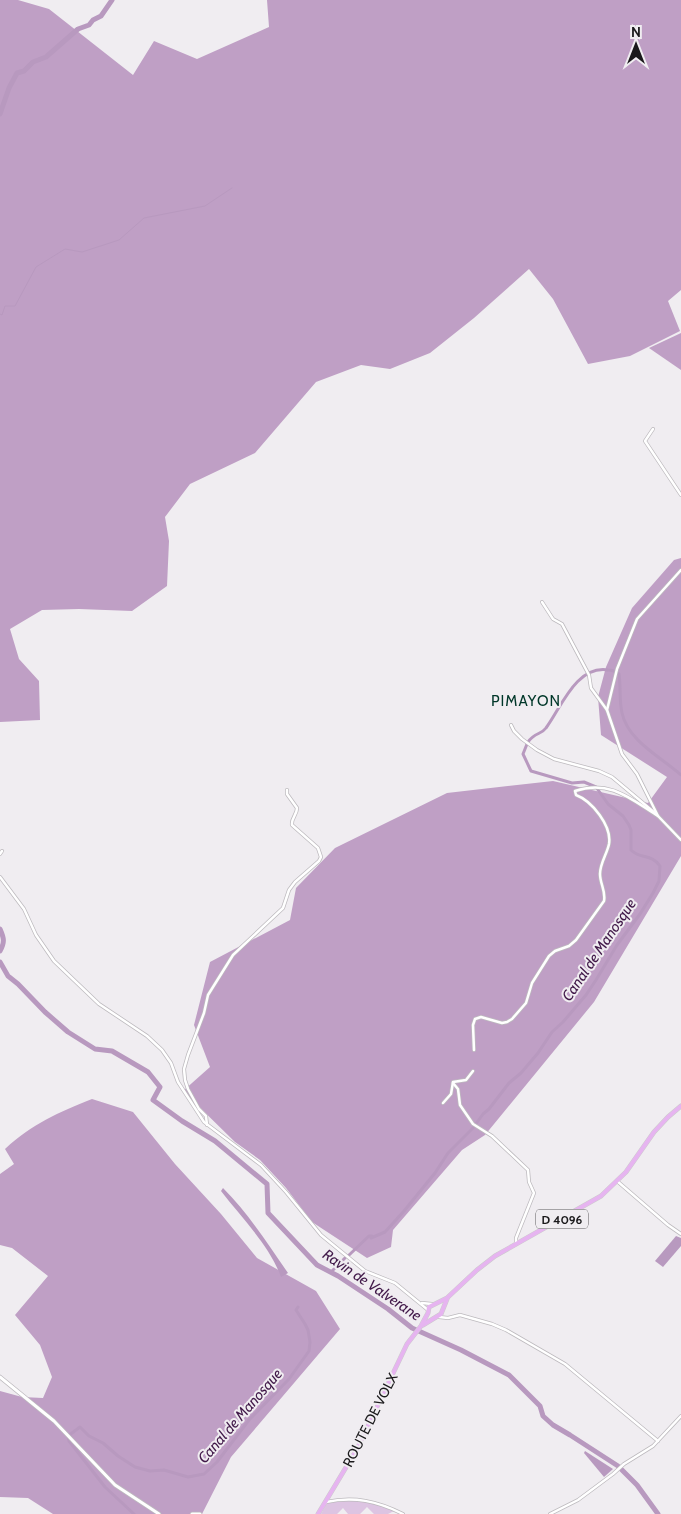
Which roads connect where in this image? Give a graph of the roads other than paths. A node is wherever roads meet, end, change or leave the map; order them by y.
1 (653, 429) dead end
2 (681, 494) edge
3 (681, 570) edge
4 (543, 603) dead end
5 (607, 710) junction
6 (511, 725) dead end
7 (287, 790) dead end
8 (658, 816) junction
9 (681, 840) edge
10 (0, 877) edge
11 (474, 1050) dead end
12 (473, 1071) dead end
13 (453, 1083) junction
14 (443, 1103) dead end
15 (681, 1108) edge
16 (207, 1124) junction
17 (617, 1181) junction
18 (681, 1234) edge
19 (516, 1244) junction
20 (447, 1298) junction
21 (420, 1303) junction
22 (434, 1304) junction
23 (442, 1310) junction
24 (428, 1312) junction
25 (439, 1316) junction
26 (434, 1318) junction
27 (446, 1318) junction
28 (421, 1326) junction
29 (0, 1377) edge
30 (681, 1416) edge
31 (658, 1441) junction
32 (326, 1502) junction
33 (159, 1514) edge
34 (192, 1514) edge
35 (200, 1514) edge
36 (318, 1514) edge
37 (403, 1514) edge
38 (550, 1514) edge

1 - 2 street
3 - 5 street
4 - 5 street
5 - 8 street
6 - 8 street
7 - 16 street
8 - 9 street
8 - 11 street
10 - 16 street
12 - 13 street
13 - 14 street
13 - 19 street
15 - 17 main road, D 4096
16 - 21 street
17 - 18 street
17 - 19 main road, D 4096
19 - 20 main road, D 4096
20 - 22 main road, D 4096
20 - 23 main road, D 4096
21 - 22 street
21 - 24 street
22 - 23 main road
22 - 24 main road, ROUTE DE VOLX
23 - 25 main road
23 - 27 street
24 - 26 main road
24 - 28 main road, ROUTE DE VOLX
25 - 26 main road, ROUTE DE VOLX
25 - 27 street
26 - 28 main road, ROUTE DE VOLX
27 - 31 street
28 - 32 main road, ROUTE DE VOLX
29 - 33 street
30 - 31 street
31 - 38 street
32 - 36 main road, ROUTE DE VOLX
32 - 37 street
34 - 35 street

